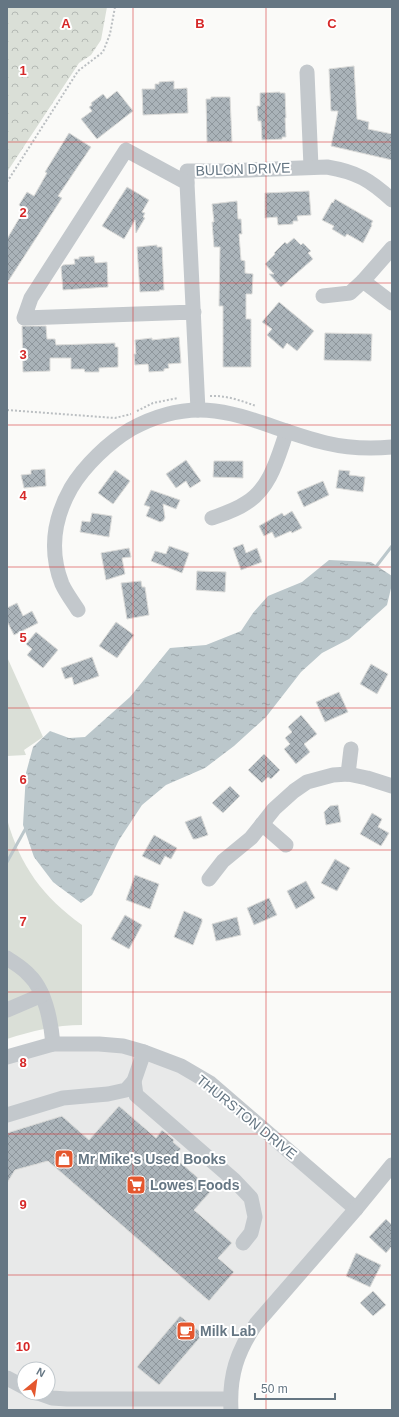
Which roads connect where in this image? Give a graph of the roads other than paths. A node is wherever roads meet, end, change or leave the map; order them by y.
1 (307, 72) dead end
2 (311, 167) junction
3 (187, 183) junction
4 (392, 200) edge
5 (392, 248) edge
6 (362, 281) junction
7 (323, 296) dead end
8 (392, 303) edge
9 (194, 312) junction
10 (198, 410) junction
11 (287, 431) junction
12 (392, 447) edge
13 (212, 518) dead end
14 (78, 610) dead end
15 (351, 749) dead end
16 (348, 774) junction
17 (392, 786) edge
18 (262, 824) junction
19 (286, 845) dead end
20 (209, 879) dead end
21 (7, 958) edge
22 (42, 995) junction
23 (7, 1010) edge
24 (53, 1044) junction
25 (144, 1052) junction
26 (7, 1057) edge
27 (134, 1081) junction
28 (7, 1115) edge
29 (392, 1165) edge
30 (356, 1209) junction
31 (243, 1243) dead end
32 (7, 1378) edge
33 (16, 1383) edge
34 (56, 1400) edge
35 (230, 1405) edge

1 - 2 street, BULON DRIVE
2 - 3 street, BULON DRIVE
2 - 4 street, BULON DRIVE
3 - 9 street
3 - 9 street
5 - 6 street
6 - 7 street
6 - 8 street
9 - 10 street
10 - 11 street
10 - 14 street
11 - 12 street
11 - 13 street
15 - 16 street
16 - 17 street
16 - 18 street
18 - 19 street
18 - 20 street
21 - 22 street
22 - 23 street
22 - 24 street
24 - 25 street, THURSTON DRIVE
24 - 26 street, THURSTON DRIVE
25 - 27 street
25 - 30 street, THURSTON DRIVE
27 - 28 street
27 - 31 street
29 - 30 street
30 - 35 street
32 - 33 street
34 - 35 street

